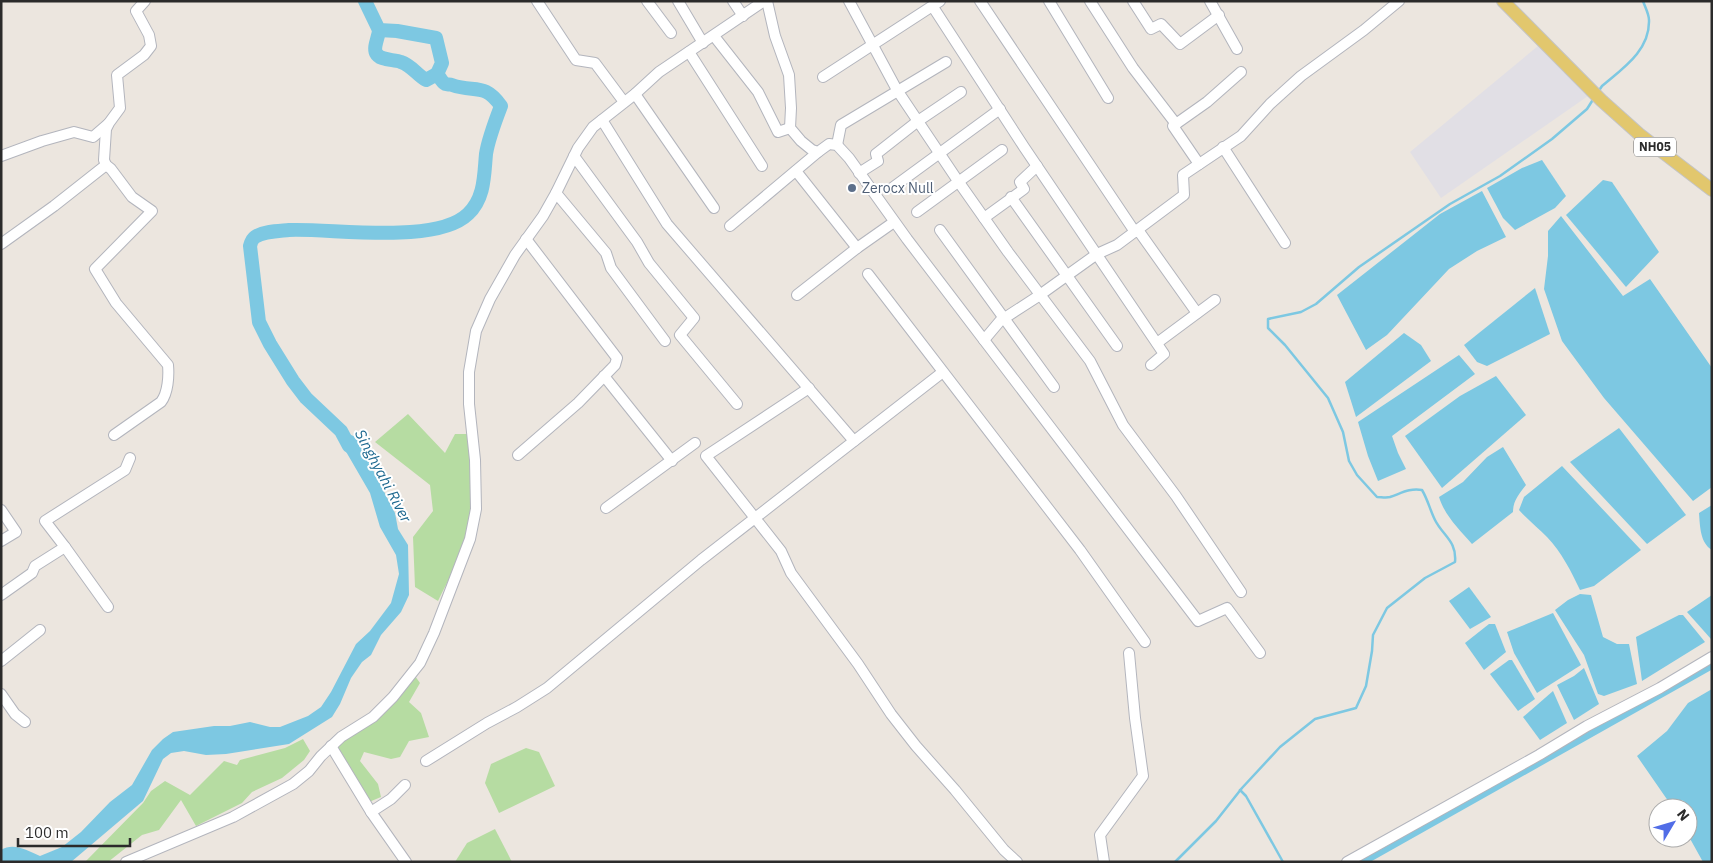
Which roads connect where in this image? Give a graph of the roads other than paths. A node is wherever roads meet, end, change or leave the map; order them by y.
1 (145, 1) edge
2 (538, 1) edge
3 (647, 1) edge
4 (678, 1) edge
5 (733, 1) edge
6 (765, 1) edge
7 (849, 1) edge
8 (980, 1) edge
9 (1049, 1) edge
10 (1090, 1) edge
11 (1133, 1) edge
12 (1210, 1) edge
13 (1399, 1) edge
14 (1503, 1) edge
15 (936, 4) edge
16 (1219, 15) junction
17 (743, 16) junction
18 (671, 33) dead end
19 (714, 36) junction
20 (703, 43) junction
21 (872, 45) junction
22 (1237, 49) dead end
23 (689, 52) junction
24 (946, 62) dead end
25 (1241, 72) dead end
26 (824, 77) dead end
27 (897, 90) junction
28 (961, 92) dead end
29 (635, 94) junction
30 (1108, 98) dead end
31 (624, 102) junction
32 (1000, 109) junction
33 (602, 120) junction
34 (918, 121) junction
35 (109, 123) junction
36 (1176, 124) junction
37 (790, 128) junction
38 (836, 145) junction
39 (1223, 148) junction
40 (1002, 150) dead end
41 (818, 152) junction
42 (939, 152) junction
43 (1, 156) edge
44 (574, 156) junction
45 (1199, 164) junction
46 (106, 165) junction
47 (762, 166) dead end
48 (1037, 166) junction
49 (796, 171) junction
50 (859, 173) junction
51 (958, 181) junction
52 (892, 188) dead end
53 (1712, 190) edge
54 (556, 193) junction
55 (1011, 198) junction
56 (714, 208) dead end
57 (917, 212) dead end
58 (984, 218) junction
59 (894, 222) junction
60 (730, 226) dead end
61 (940, 230) dead end
62 (1137, 231) junction
63 (526, 239) junction
64 (1285, 243) dead end
65 (1, 244) edge
66 (857, 248) junction
67 (1097, 254) junction
68 (868, 274) dead end
69 (1065, 276) junction
70 (797, 295) dead end
71 (1039, 295) junction
72 (1215, 300) dead end
73 (1197, 313) junction
74 (1004, 318) junction
75 (984, 340) junction
76 (665, 342) dead end
77 (1157, 343) junction
78 (1117, 346) dead end
79 (1151, 365) dead end
80 (939, 375) dead end
81 (604, 376) junction
82 (1054, 387) dead end
83 (809, 388) junction
84 (737, 404) dead end
85 (114, 435) dead end
86 (854, 441) junction
87 (695, 443) dead end
88 (518, 455) dead end
89 (130, 458) dead end
90 (672, 461) junction
91 (606, 508) dead end
92 (1, 510) edge
93 (755, 518) junction
94 (1, 541) edge
95 (65, 547) junction
96 (1241, 592) dead end
97 (1, 595) edge
98 (108, 607) dead end
99 (40, 630) dead end
100 (1145, 642) dead end
101 (1260, 653) dead end
102 (1129, 654) dead end
103 (1712, 657) edge
104 (1, 661) edge
105 (1, 694) edge
106 (25, 722) dead end
107 (332, 746) junction
108 (426, 761) dead end
109 (404, 785) dead end
110 (371, 812) junction
111 (126, 862) edge
112 (406, 862) edge
113 (1017, 862) edge
114 (1104, 862) edge
115 (1347, 862) edge

1 - 35 street
2 - 31 street
3 - 18 street
4 - 20 street
5 - 17 street
6 - 17 street
6 - 37 street
7 - 21 street
8 - 62 street
9 - 30 street
10 - 36 street
11 - 16 street
12 - 16 street
13 - 39 street
14 - 53 main road, NH05
15 - 21 street
15 - 32 street
16 - 22 street
17 - 19 street
19 - 20 street
19 - 37 street
20 - 23 street
21 - 26 street
21 - 27 street
23 - 29 street
23 - 47 street
24 - 27 street
25 - 36 street
27 - 34 street
27 - 38 street
28 - 34 street
29 - 31 street
29 - 56 street
31 - 33 street
32 - 42 street
32 - 48 street
33 - 44 street
33 - 83 street
34 - 42 street
34 - 50 street
35 - 43 street
35 - 46 street
36 - 45 street
37 - 41 street
38 - 41 street
38 - 50 street
39 - 45 street
39 - 64 street
40 - 51 street
41 - 49 street
42 - 51 street
42 - 52 street
44 - 54 street
44 - 84 street
45 - 62 street
46 - 65 street
46 - 85 street
48 - 55 street
48 - 67 street
49 - 60 street
49 - 66 street
50 - 59 street
51 - 57 street
51 - 58 street
54 - 63 street
54 - 76 street
55 - 58 street
55 - 69 street
58 - 71 street
59 - 66 street
59 - 75 street
61 - 74 street
62 - 67 street
62 - 73 street
63 - 81 street
63 - 107 street
66 - 70 street
67 - 69 street
67 - 77 street
68 - 100 street
69 - 71 street
69 - 78 street
71 - 74 street
71 - 96 street
72 - 73 street
73 - 77 street
74 - 75 street
74 - 82 street
75 - 101 street
77 - 79 street
80 - 86 street
81 - 88 street
81 - 90 street
83 - 86 street
83 - 93 street
86 - 93 street
87 - 90 street
89 - 95 street
90 - 91 street
92 - 94 street
93 - 108 street
93 - 113 street
95 - 97 street
95 - 98 street
99 - 104 street
102 - 114 street
103 - 115 street
105 - 106 street
107 - 110 street
107 - 111 street
109 - 110 street
110 - 112 street

